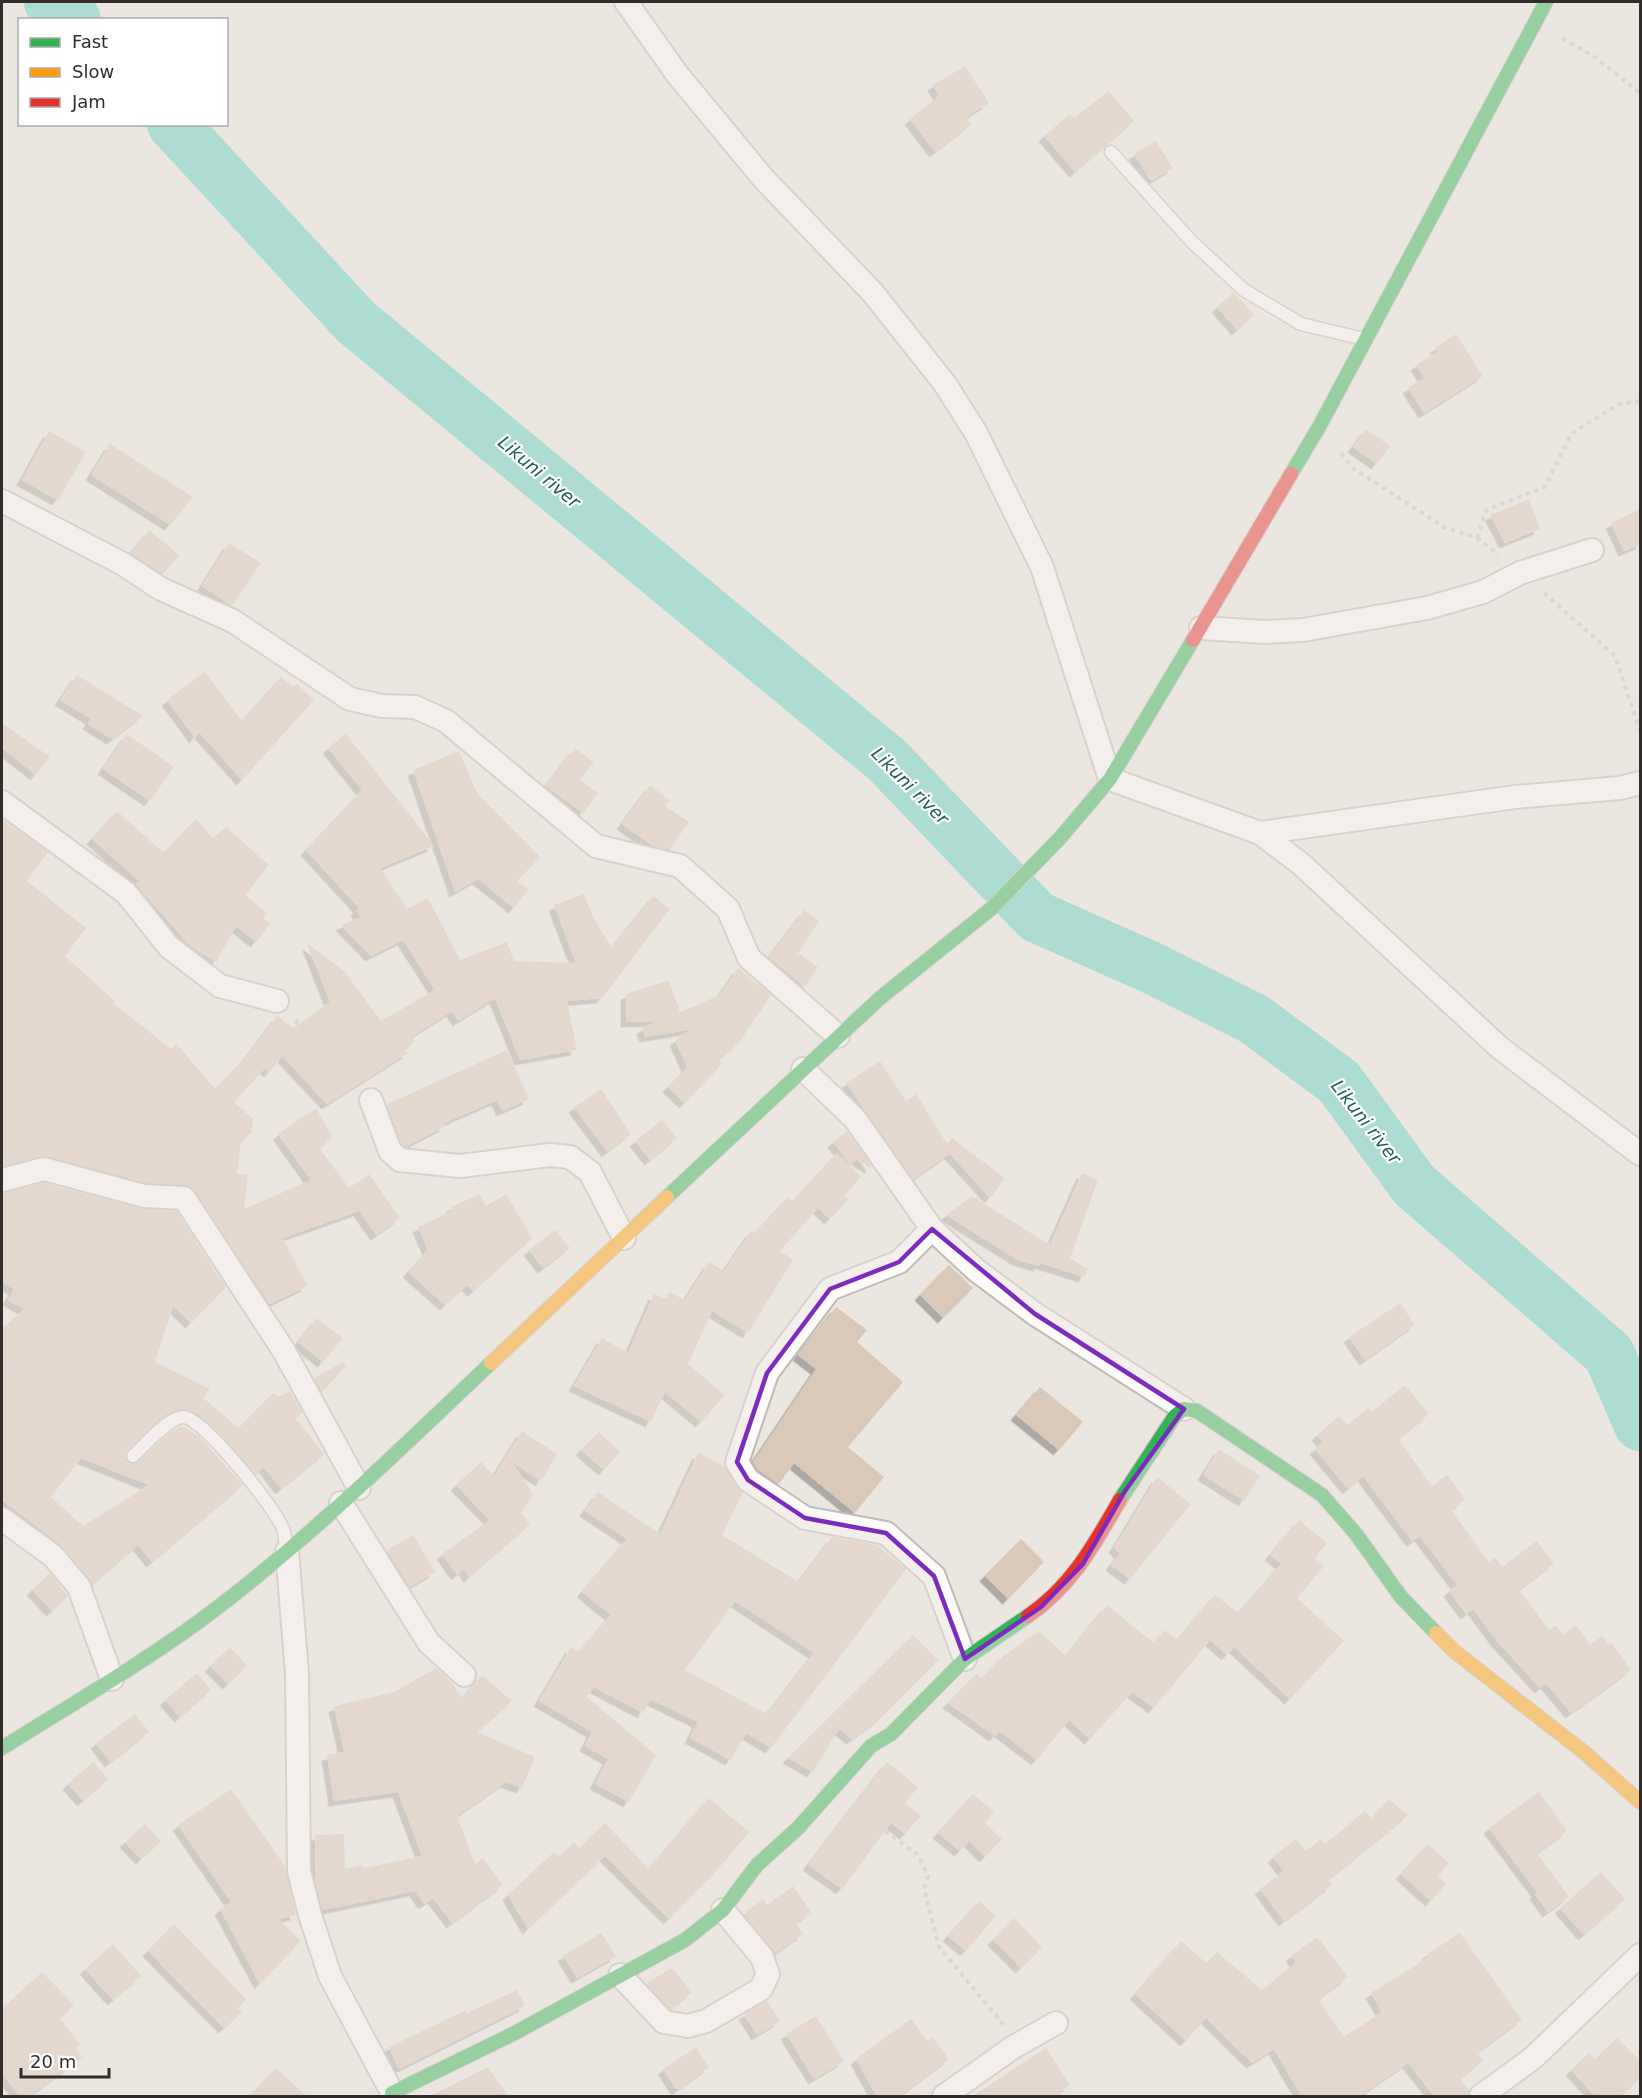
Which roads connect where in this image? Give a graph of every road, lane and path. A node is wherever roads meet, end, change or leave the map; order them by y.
1 (626, 2) edge
2 (1546, 2) edge
3 (1532, 32) junction
4 (1641, 93) edge
5 (1111, 152) dead end
6 (1365, 340) junction
7 (1641, 400) edge
8 (6, 511) edge
9 (1477, 538) dead end
10 (1592, 550) dead end
11 (1201, 628) junction
12 (1110, 779) junction
13 (1641, 783) edge
14 (2, 802) edge
15 (1260, 833) junction
16 (277, 1001) joint
17 (838, 1036) junction
18 (803, 1069) junction
19 (371, 1100) joint
20 (1641, 1154) edge
21 (2, 1180) edge
22 (194, 1211) junction
23 (932, 1229) junction
24 (624, 1238) junction
25 (2, 1362) edge
26 (1184, 1409) junction
27 (133, 1456) dead end
28 (359, 1488) junction
29 (341, 1503) junction
30 (2, 1519) edge
31 (287, 1551) junction
32 (965, 1659) junction
33 (464, 1675) dead end
34 (112, 1679) junction
35 (2, 1748) edge
36 (831, 1792) junction
37 (1641, 1802) edge
38 (723, 1911) junction
39 (1641, 1954) edge
40 (620, 1975) junction
41 (1056, 2024) dead end
42 (1012, 2048) junction
43 (393, 2095) edge
44 (944, 2097) edge
45 (1481, 2097) edge

1 - 12 street
2 - 3 street
3 - 4 path
3 - 6 street
5 - 6 lane
6 - 11 street
7 - 9 path
8 - 17 street
10 - 11 street
11 - 12 street
12 - 15 street
12 - 17 street
13 - 15 street
14 - 16 street
15 - 20 street
16 - 19 path
17 - 18 street
18 - 23 street
18 - 24 street
19 - 24 street
21 - 22 street
22 - 25 path
22 - 28 street
23 - 26 street
23 - 32 street
24 - 28 street
26 - 32 street
26 - 37 street
27 - 31 lane
28 - 29 street
29 - 31 street
29 - 33 street
30 - 34 street
31 - 34 street
31 - 43 street
32 - 36 street
34 - 35 street
36 - 38 street
36 - 42 path
38 - 40 street
38 - 40 street
39 - 45 street
40 - 43 street
41 - 42 street
42 - 44 street

